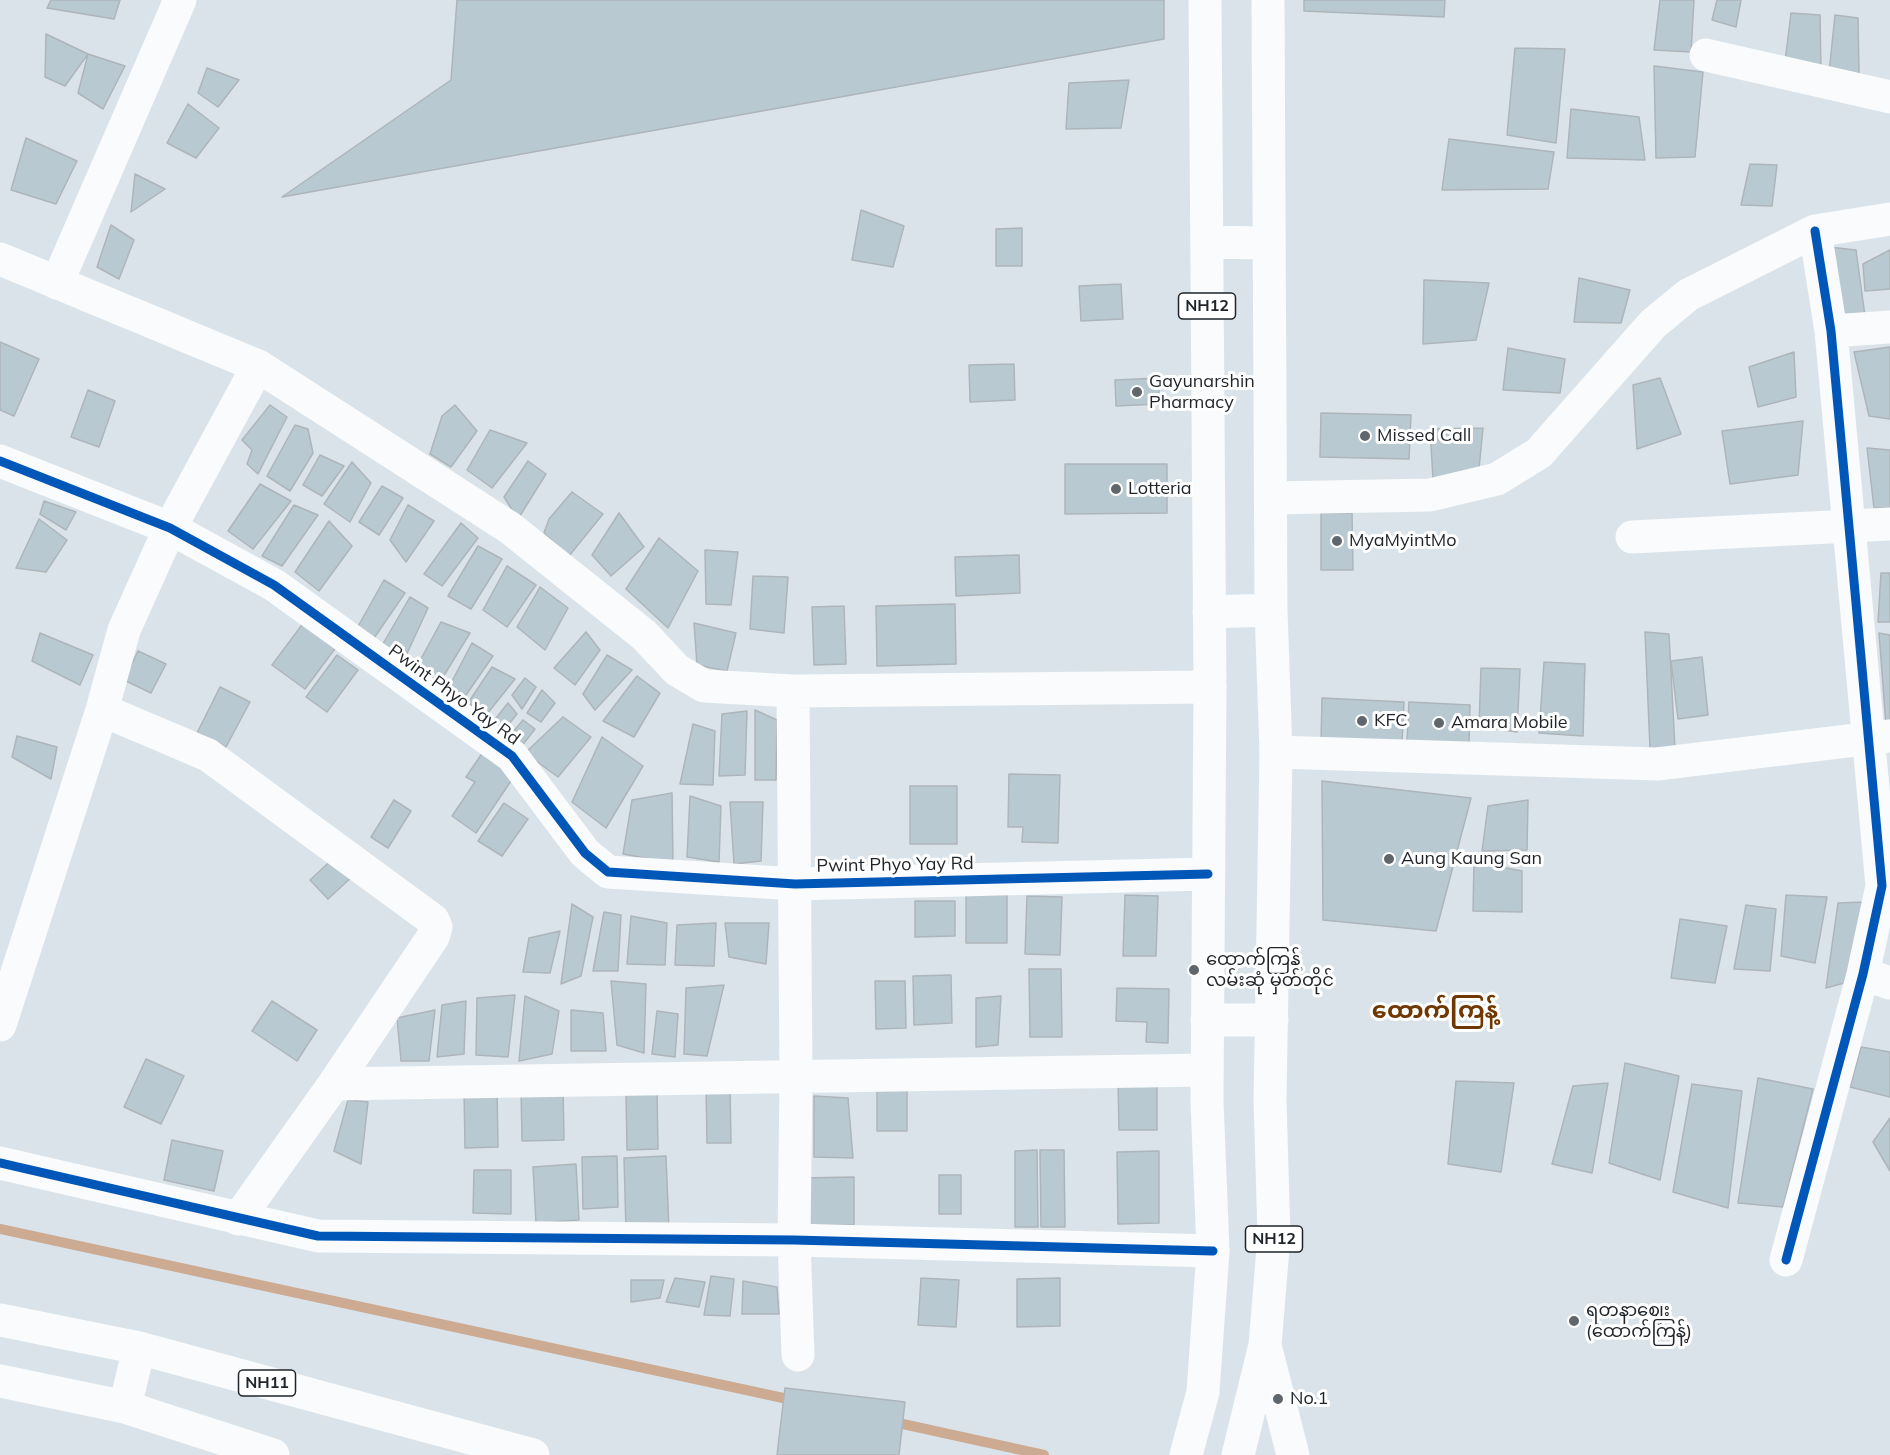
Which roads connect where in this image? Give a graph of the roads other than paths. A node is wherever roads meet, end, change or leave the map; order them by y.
1 (180, 0) edge
2 (1205, 0) edge
3 (1268, 0) edge
4 (1706, 55) dead end
5 (1890, 96) edge
6 (1890, 219) edge
7 (1815, 231) junction
8 (1207, 242) junction
9 (1269, 243) junction
10 (0, 259) edge
11 (57, 283) junction
12 (1890, 327) edge
13 (1831, 331) junction
14 (258, 366) junction
15 (0, 461) edge
16 (1271, 498) junction
17 (1890, 524) edge
18 (1849, 526) junction
19 (170, 528) junction
20 (1632, 537) dead end
21 (1271, 610) junction
22 (1209, 612) junction
23 (1210, 687) junction
24 (793, 691) junction
25 (102, 710) junction
26 (1878, 737) edge
27 (1276, 752) junction
28 (1208, 874) junction
29 (795, 884) junction
30 (1876, 978) edge
31 (1207, 1020) junction
32 (1272, 1020) junction
33 (0, 1025) edge
34 (1207, 1070) junction
35 (796, 1077) junction
36 (334, 1084) junction
37 (0, 1163) edge
38 (238, 1219) junction
39 (794, 1240) junction
40 (1213, 1251) junction
41 (1786, 1260) dead end
42 (0, 1320) edge
43 (1264, 1345) junction
44 (139, 1348) junction
45 (798, 1355) dead end
46 (0, 1381) edge
47 (1203, 1392) junction
48 (125, 1407) junction
49 (233, 1450) edge
50 (273, 1455) edge
51 (533, 1455) edge
52 (1162, 1455) edge
53 (1186, 1455) edge
54 (1238, 1455) edge
55 (1293, 1455) edge

1 - 11 main road
2 - 8 main road, NH12
3 - 9 main road, NH12
4 - 5 main road
6 - 7 main road
7 - 13 main road
7 - 16 main road
8 - 9 main road
8 - 22 main road, NH12
9 - 16 main road, NH12
10 - 11 main road
11 - 14 main road
12 - 13 main road
13 - 18 main road
14 - 19 main road
14 - 24 main road
15 - 19 main road, Pwint Phyo Yay Rd
16 - 21 main road, NH12
17 - 18 main road
18 - 20 main road
18 - 26 main road
19 - 25 main road
19 - 29 main road, Pwint Phyo Yay Rd
21 - 22 main road
21 - 27 main road, NH12
22 - 23 main road, NH12
23 - 24 main road
23 - 28 main road, NH12
24 - 29 main road
25 - 33 main road
25 - 36 main road
26 - 27 main road
26 - 30 main road
27 - 32 main road, NH12
28 - 29 main road, Pwint Phyo Yay Rd
28 - 31 main road, NH12
29 - 35 main road
30 - 41 main road
31 - 32 main road
31 - 34 main road, NH12
32 - 43 main road, NH12
34 - 35 main road
34 - 40 main road, NH12
35 - 36 main road
35 - 39 main road
36 - 38 main road
37 - 38 main road
38 - 39 main road
39 - 40 main road
39 - 45 main road
40 - 47 main road, NH12
42 - 44 main road, NH11
43 - 54 main road, NH12
43 - 55 main road
44 - 48 main road
44 - 51 main road, NH11
46 - 48 main road
47 - 52 main road
47 - 53 main road, NH12
48 - 49 main road
49 - 50 main road

